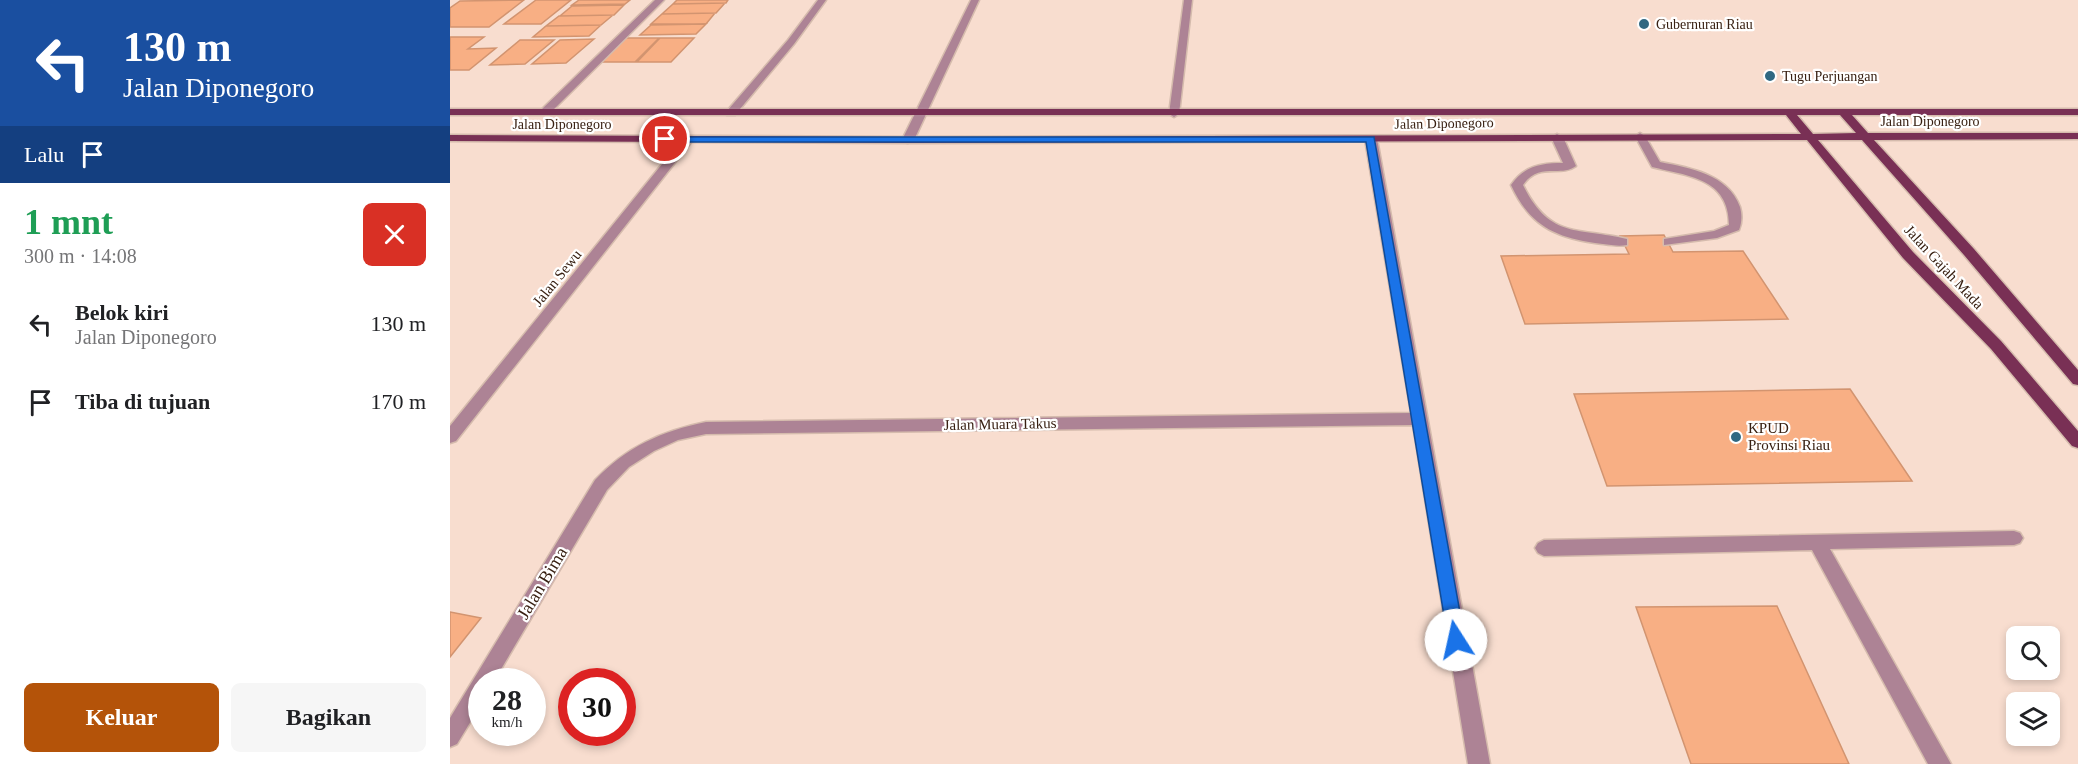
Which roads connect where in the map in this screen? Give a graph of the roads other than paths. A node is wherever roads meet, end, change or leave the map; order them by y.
1 (660, 0) edge
2 (822, 0) edge
3 (975, 0) edge
4 (1188, 0) edge
5 (450, 112) edge
6 (545, 112) junction
7 (1789, 112) junction
8 (2078, 112) edge
9 (731, 113) junction
10 (923, 113) junction
11 (1844, 113) junction
12 (1174, 114) junction
13 (1640, 136) junction
14 (1865, 136) junction
15 (2078, 136) edge
16 (1557, 137) junction
17 (1809, 137) junction
18 (452, 139) edge
19 (688, 139) junction
20 (1371, 139) junction
21 (908, 140) junction
22 (1623, 242) dead end
23 (1668, 242) dead end
24 (2078, 380) edge
25 (1418, 419) junction
26 (450, 437) edge
27 (2078, 441) edge
28 (601, 485) joint
29 (2014, 538) dead end
30 (1816, 542) junction
31 (1544, 548) dead end
32 (491, 668) edge
33 (468, 707) edge
34 (450, 737) edge
35 (1479, 764) edge
36 (1940, 764) edge

1 - 6 street
2 - 9 street
3 - 10 street
4 - 12 street
5 - 6 main road, Jalan Diponegoro
6 - 9 main road, Jalan Diponegoro
7 - 11 main road, Jalan Diponegoro
7 - 12 main road, Jalan Diponegoro
7 - 17 main road, Jalan Gajah Mada
8 - 11 main road, Jalan Diponegoro
9 - 10 main road, Jalan Diponegoro
10 - 12 main road, Jalan Diponegoro
10 - 21 street
11 - 14 main road, Jalan Gajah Mada
13 - 16 main road, Jalan Diponegoro
13 - 17 main road, Jalan Diponegoro
13 - 23 street
14 - 15 main road, Jalan Diponegoro
14 - 17 main road, Jalan Diponegoro
14 - 24 main road, Jalan Gajah Mada
16 - 20 main road, Jalan Diponegoro
16 - 22 street
17 - 27 main road, Jalan Gajah Mada
18 - 19 main road, Jalan Diponegoro
19 - 21 main road, Jalan Diponegoro
19 - 26 street, Jalan Sewu
20 - 21 main road, Jalan Diponegoro
20 - 25 street
25 - 28 street, Jalan Muara Takus
25 - 35 street
28 - 32 street, Jalan Bima
29 - 30 street
30 - 31 street
30 - 36 street
33 - 34 street, Jalan Bima

